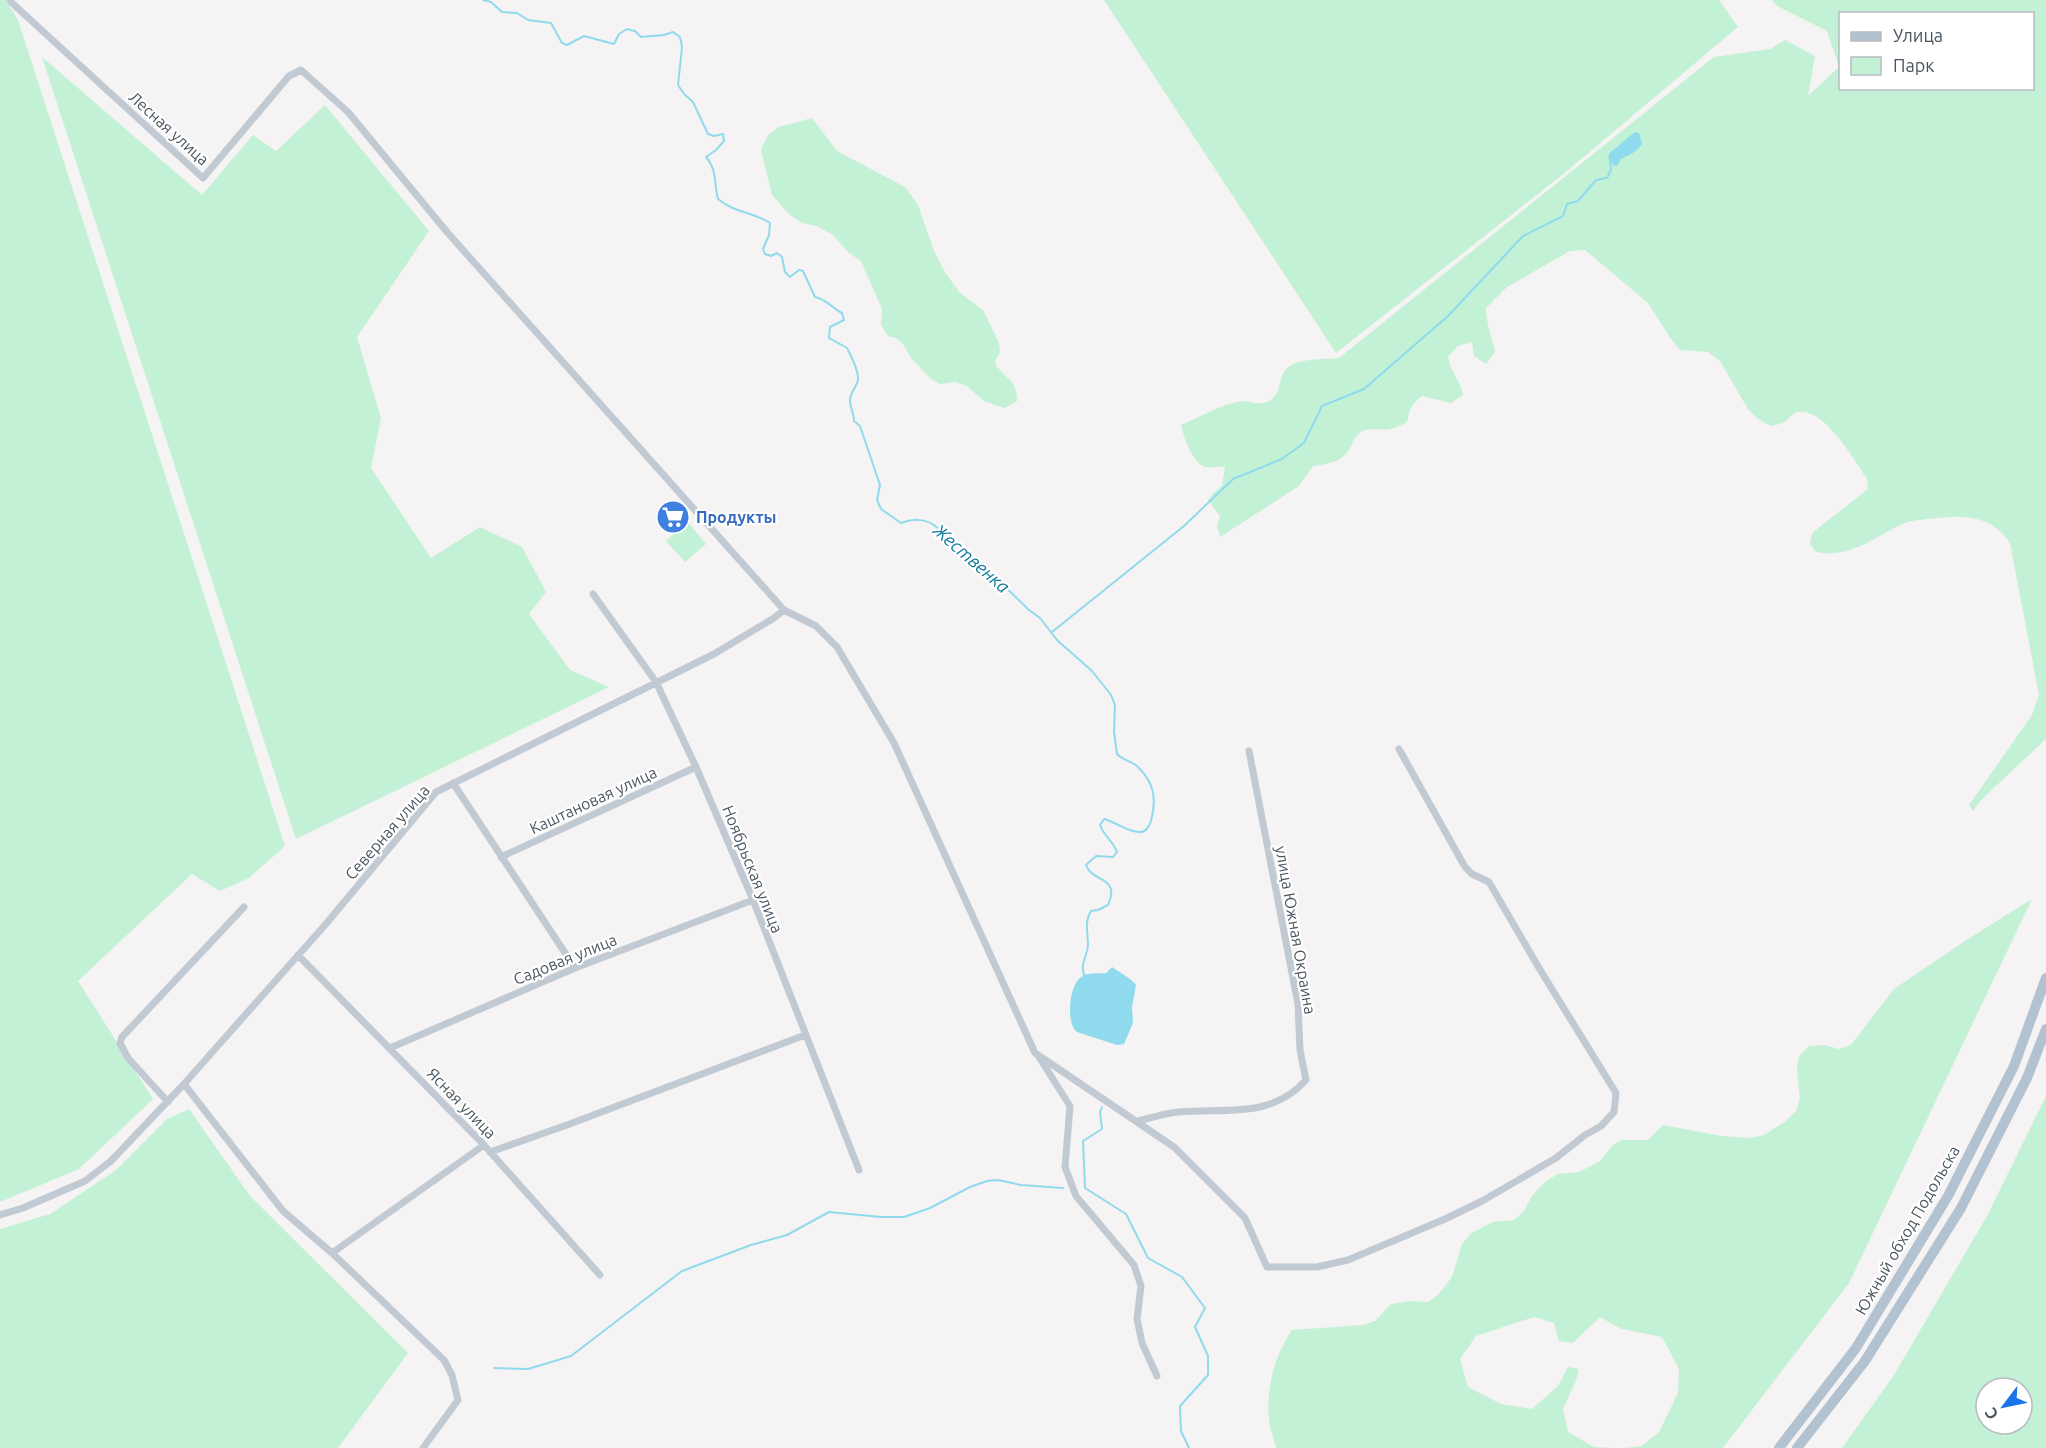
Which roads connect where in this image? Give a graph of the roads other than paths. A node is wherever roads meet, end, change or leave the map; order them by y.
1 (10, 0) edge
2 (593, 594) dead end
3 (784, 609) junction
4 (656, 682) junction
5 (1399, 749) dead end
6 (1249, 751) dead end
7 (696, 767) junction
8 (453, 783) junction
9 (501, 857) junction
10 (753, 900) junction
11 (244, 907) dead end
12 (298, 955) junction
13 (575, 968) junction
14 (2046, 978) edge
15 (2046, 1029) edge
16 (805, 1035) junction
17 (390, 1048) junction
18 (1035, 1053) junction
19 (184, 1084) junction
20 (168, 1102) junction
21 (1138, 1121) junction
22 (484, 1145) junction
23 (490, 1152) junction
24 (859, 1170) dead end
25 (0, 1215) edge
26 (332, 1253) junction
27 (600, 1275) dead end
28 (1157, 1376) dead end
29 (423, 1448) edge
30 (1779, 1448) edge
31 (1797, 1448) edge

1 - 3 street, Лесная улица
2 - 4 street, Ноябрьская улица
3 - 4 street, Северная улица
3 - 18 street
4 - 7 street, Ноябрьская улица
4 - 8 street, Северная улица
5 - 21 street
6 - 21 street, улица Южная Окраина
7 - 9 street, Каштановая улица
7 - 10 street, Ноябрьская улица
8 - 9 street
8 - 12 street, Северная улица
9 - 13 street
10 - 13 street, Садовая улица
10 - 16 street, Ноябрьская улица
11 - 20 street
12 - 17 street, Ясная улица
12 - 19 street, Северная улица
13 - 17 street, Садовая улица
14 - 30 main road, Южный обход Подольска
15 - 31 main road, Южный обход Подольска
16 - 23 street
16 - 24 street, Ноябрьская улица
17 - 22 street, Ясная улица
18 - 21 street
18 - 28 street
19 - 20 street, Северная улица
19 - 26 street
20 - 25 street
22 - 23 street, Ясная улица
22 - 26 street
23 - 27 street, Ясная улица
26 - 29 street

